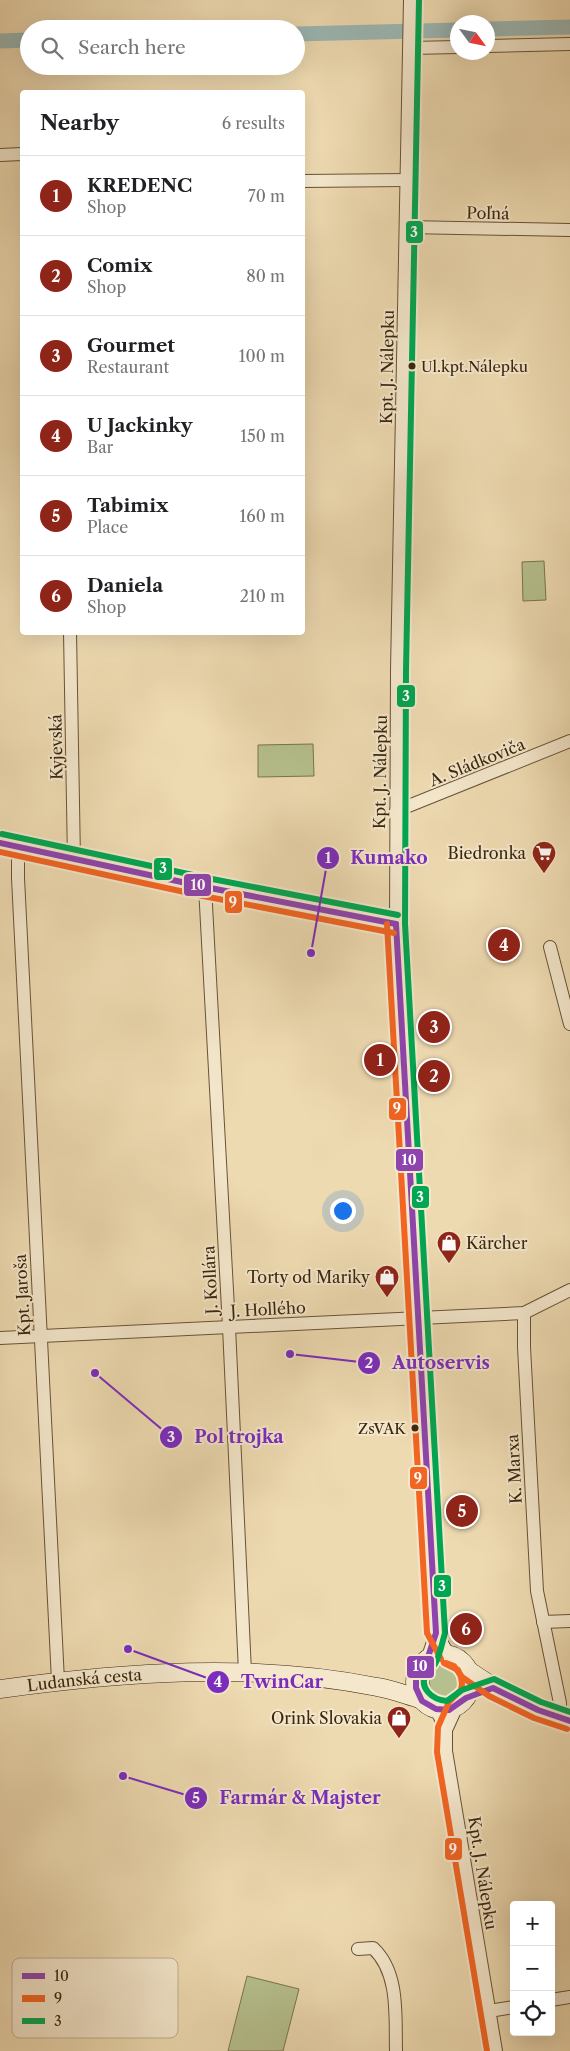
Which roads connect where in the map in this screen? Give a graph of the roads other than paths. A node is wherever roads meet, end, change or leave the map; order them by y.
1 (410, 0) edge
2 (410, 44) junction
3 (570, 44) edge
4 (450, 46) edge
5 (495, 46) edge
6 (20, 154) edge
7 (0, 155) edge
8 (406, 180) junction
9 (305, 181) edge
10 (406, 228) junction
11 (570, 230) edge
12 (70, 635) edge
13 (570, 741) edge
14 (396, 811) junction
15 (0, 843) edge
16 (18, 847) junction
17 (74, 860) junction
18 (205, 887) junction
19 (396, 924) junction
20 (550, 948) dead end
21 (570, 1024) edge
22 (570, 1290) edge
23 (524, 1314) junction
24 (418, 1318) junction
25 (229, 1327) junction
26 (41, 1336) junction
27 (0, 1338) edge
28 (570, 1620) edge
29 (543, 1622) junction
30 (436, 1633) junction
31 (449, 1655) junction
32 (427, 1660) junction
33 (468, 1670) junction
34 (245, 1672) junction
35 (416, 1676) junction
36 (58, 1682) junction
37 (378, 1687) junction
38 (493, 1688) junction
39 (0, 1689) edge
40 (420, 1699) junction
41 (462, 1702) junction
42 (436, 1709) junction
43 (565, 1720) edge
44 (446, 1730) junction
45 (358, 1949) dead end
46 (570, 1997) edge
47 (555, 1999) edge
48 (510, 2007) edge
49 (489, 2011) junction
50 (396, 2051) edge
51 (496, 2051) edge

1 - 2 street, Kpt. J. Nálepku
2 - 4 street
2 - 8 street, Kpt. J. Nálepku
3 - 5 street
6 - 7 street
8 - 9 street
8 - 10 street, Kpt. J. Nálepku
10 - 11 street, Poľná
10 - 14 street, Kpt. J. Nálepku
12 - 17 street, Kyjevská
13 - 14 street, A. Sládkoviča
14 - 19 street, Kpt. J. Nálepku
15 - 16 street
16 - 17 street
16 - 26 street, Kpt. Jaroša
17 - 18 street
18 - 19 street
18 - 25 street, J. Kollára
19 - 24 street, Kpt. J. Nálepku
20 - 21 street
22 - 23 street
23 - 24 street
23 - 29 street, K. Marxa
24 - 25 street, J. Hollého
24 - 30 street, Kpt. J. Nálepku
25 - 26 street, J. Hollého
25 - 34 street, J. Kollára
26 - 27 street, J. Hollého
26 - 36 street, Kpt. Jaroša
28 - 29 street
29 - 43 street, K. Marxa
30 - 31 street, Kpt. J. Nálepku
30 - 32 street, Kpt. J. Nálepku
31 - 32 street
31 - 33 street
32 - 35 street
33 - 38 street
33 - 41 street
34 - 36 street, Ludanská cesta
34 - 37 street, Ludanská cesta
35 - 37 street, Ludanská cesta
35 - 40 street
36 - 39 street, Ludanská cesta
37 - 40 street, Ludanská cesta
38 - 41 street
38 - 43 street
40 - 42 street
41 - 42 street
41 - 44 street, Kpt. J. Nálepku
42 - 44 street, Kpt. J. Nálepku
44 - 49 street, Kpt. J. Nálepku
45 - 50 street
46 - 47 street
48 - 49 street
49 - 51 street, Kpt. J. Nálepku

